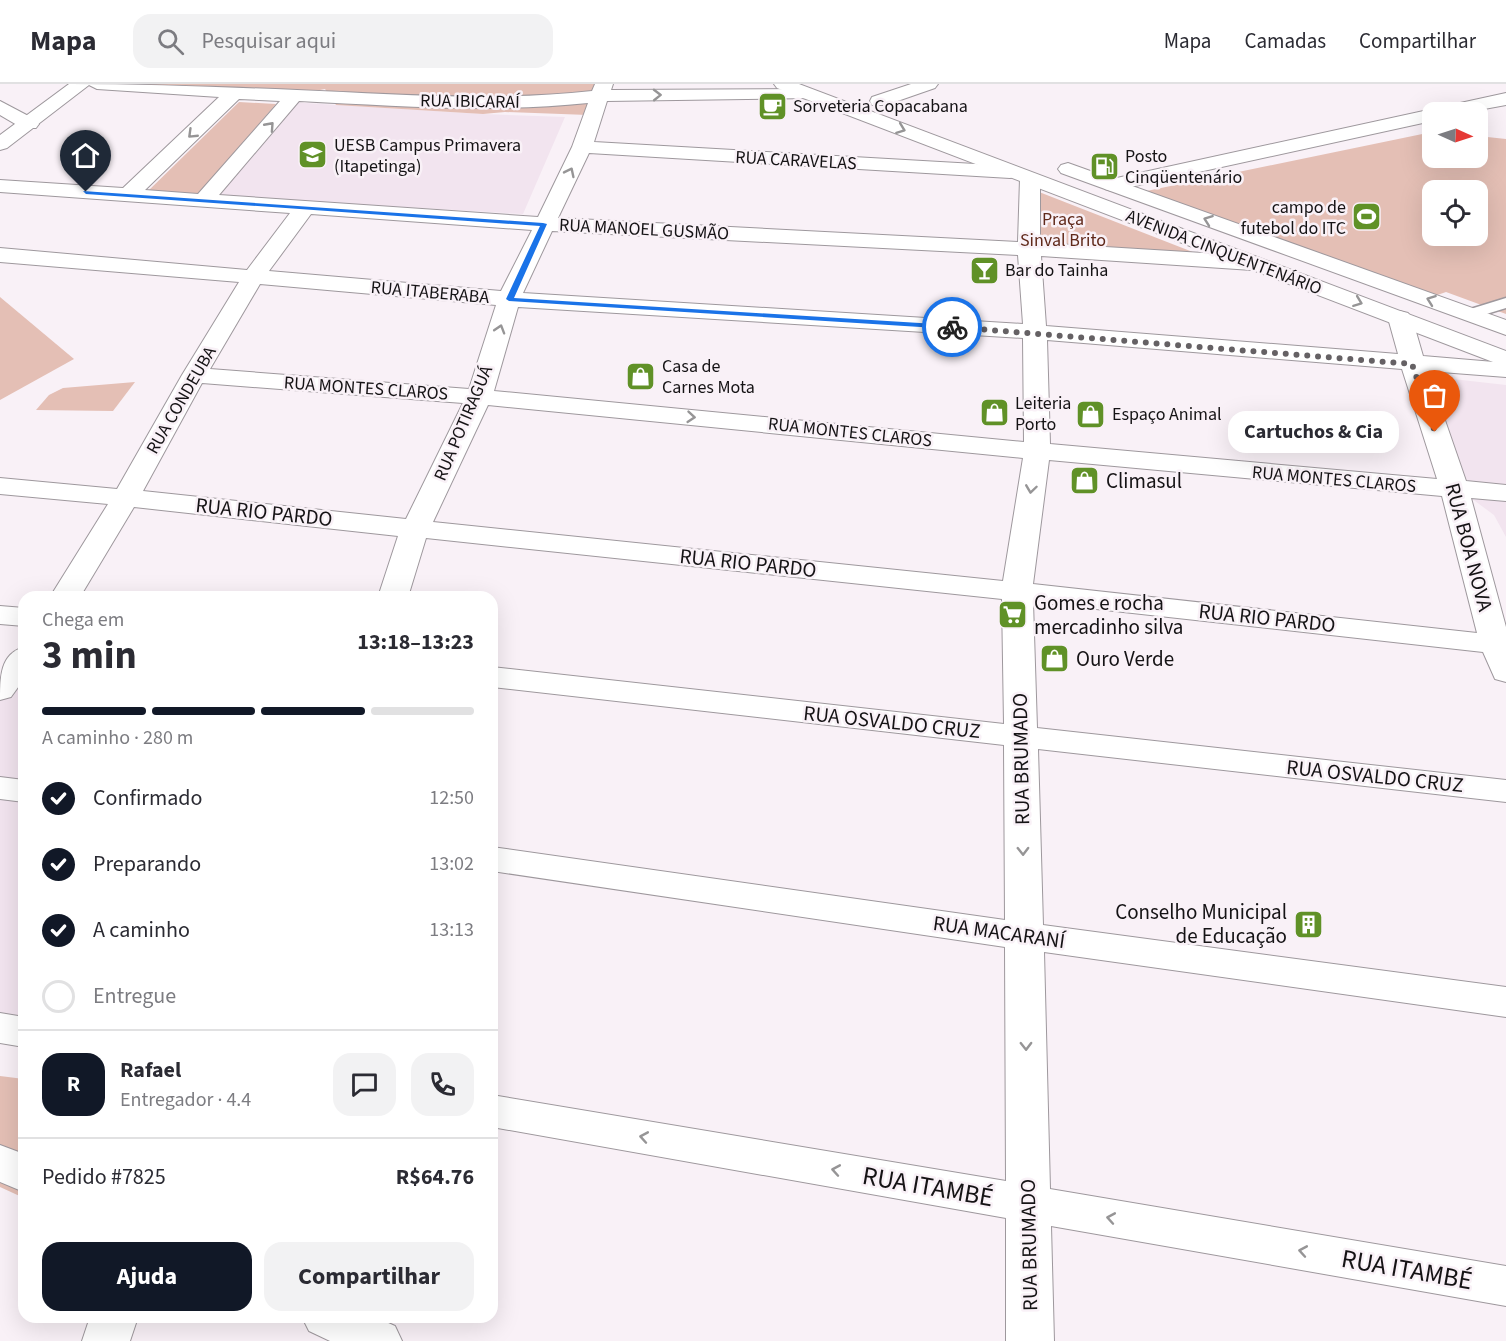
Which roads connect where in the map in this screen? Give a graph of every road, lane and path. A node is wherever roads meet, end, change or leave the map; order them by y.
1 (81, 84) edge
2 (97, 84) edge
3 (391, 84) edge
4 (783, 84) edge
5 (929, 84) edge
6 (805, 89) edge
7 (601, 90) edge
8 (234, 93) junction
9 (556, 93) edge
10 (295, 95) junction
11 (336, 97) junction
12 (1506, 99) edge
13 (1488, 103) edge
14 (0, 106) edge
15 (1422, 117) edge
16 (28, 124) junction
17 (970, 134) dead end
18 (0, 144) edge
19 (582, 147) junction
20 (1029, 171) junction
21 (1112, 185) junction
22 (0, 186) edge
23 (128, 195) junction
24 (203, 201) junction
25 (305, 207) junction
26 (543, 224) junction
27 (1029, 249) junction
28 (0, 255) edge
29 (1252, 263) junction
30 (254, 276) junction
31 (509, 299) junction
32 (1506, 303) edge
33 (1470, 314) junction
34 (1400, 318) junction
35 (1506, 328) edge
36 (1035, 332) junction
37 (1506, 360) edge
38 (1412, 364) junction
39 (199, 366) junction
40 (1506, 370) edge
41 (481, 388) junction
42 (1036, 443) junction
43 (1506, 479) edge
44 (1452, 483) junction
45 (0, 486) edge
46 (1506, 493) edge
47 (127, 496) junction
48 (415, 529) junction
49 (1017, 590) junction
50 (69, 591) edge
51 (395, 591) edge
52 (0, 615) edge
53 (18, 616) edge
54 (1495, 644) junction
55 (18, 665) edge
56 (1506, 672) edge
57 (498, 678) edge
58 (0, 690) edge
59 (1021, 737) junction
60 (0, 788) edge
61 (18, 790) edge
62 (1506, 791) edge
63 (498, 860) edge
64 (1024, 936) junction
65 (1506, 1002) edge
66 (0, 1028) edge
67 (18, 1031) edge
68 (498, 1112) edge
69 (0, 1162) edge
70 (18, 1171) edge
71 (1029, 1204) junction
72 (1506, 1286) edge
73 (112, 1323) edge
74 (339, 1323) edge
75 (106, 1341) edge
76 (378, 1341) edge
77 (1030, 1341) edge

1 - 16 street
2 - 8 street, RUA IBICARAÍ
3 - 11 street
4 - 6 street, AVENIDA CINQUENTENÁRIO
5 - 17 street
7 -> 6 street, RUA IBICARAÍ
6 -> 20 street, AVENIDA CINQUENTENÁRIO
7 - 9 street, RUA IBICARAÍ
7 - 19 street, RUA POTIRAGUÁ
8 - 10 street, RUA IBICARAÍ
8 -> 23 street
9 - 11 street, RUA IBICARAÍ
10 - 11 street, RUA IBICARAÍ
24 -> 10 street
12 - 13 street
14 - 16 street
15 - 21 street
16 - 18 street
19 - 20 street, RUA CARAVELAS
26 -> 19 street, RUA POTIRAGUÁ
20 - 21 street, AVENIDA CINQUENTENÁRIO
20 - 27 street, RUA BRUMADO
20 - 29 street, AVENIDA CINQUENTENÁRIO
33 -> 21 street, AVENIDA CINQUENTENÁRIO
22 - 23 street, RUA MANOEL GUSMÃO
23 - 24 street, RUA MANOEL GUSMÃO
24 - 25 street, RUA MANOEL GUSMÃO
25 - 26 street, RUA MANOEL GUSMÃO
25 - 30 street, RUA CONDEUBA
26 - 27 street, RUA MANOEL GUSMÃO
26 - 31 street, RUA POTIRAGUÁ
27 - 29 street, RUA MANOEL GUSMÃO
27 - 36 street, RUA BRUMADO
28 - 30 street, RUA ITABERABA
29 -> 34 street, AVENIDA CINQUENTENÁRIO
30 - 31 street, RUA ITABERABA
30 - 39 street, RUA CONDEUBA
31 - 36 street, RUA ITABERABA
41 -> 31 street, RUA POTIRAGUÁ
32 - 33 lane
33 - 35 street, AVENIDA CINQUENTENÁRIO
34 - 37 street, AVENIDA CINQUENTENÁRIO
34 - 38 street, RUA BOA NOVA
36 - 38 street, RUA ITABERABA
36 - 42 street, RUA BRUMADO
38 - 40 street, RUA ITABERABA
38 - 44 street, RUA BOA NOVA
39 - 41 street, RUA MONTES CLAROS
39 - 47 street, RUA CONDEUBA
41 - 42 street, RUA MONTES CLAROS
41 - 48 street, RUA POTIRAGUÁ
42 - 44 street, RUA MONTES CLAROS
42 -> 49 street, RUA BRUMADO
43 - 44 street, RUA MONTES CLAROS
44 - 46 street, RUA MONTES CLAROS
44 - 54 street, RUA BOA NOVA
45 - 47 street, RUA RIO PARDO
47 - 48 street, RUA RIO PARDO
47 - 50 street, RUA CONDEUBA
48 - 49 street, RUA RIO PARDO
48 - 51 street, RUA POTIRAGUÁ
49 - 54 street, RUA RIO PARDO
49 - 59 street, RUA BRUMADO
52 - 53 street
54 - 56 street, RUA BOA NOVA
55 - 58 street
57 - 59 street, RUA OSVALDO CRUZ
59 - 62 street, RUA OSVALDO CRUZ
59 -> 64 street, RUA BRUMADO
60 - 61 street
63 - 64 street, RUA MACARANÍ
64 - 65 street, RUA MACARANÍ
64 -> 71 street, RUA BRUMADO
66 - 67 street
71 -> 68 street, RUA ITAMBÉ
69 - 70 street
72 -> 71 street, RUA ITAMBÉ
71 - 77 street, RUA BRUMADO
73 - 75 street
74 - 76 street

